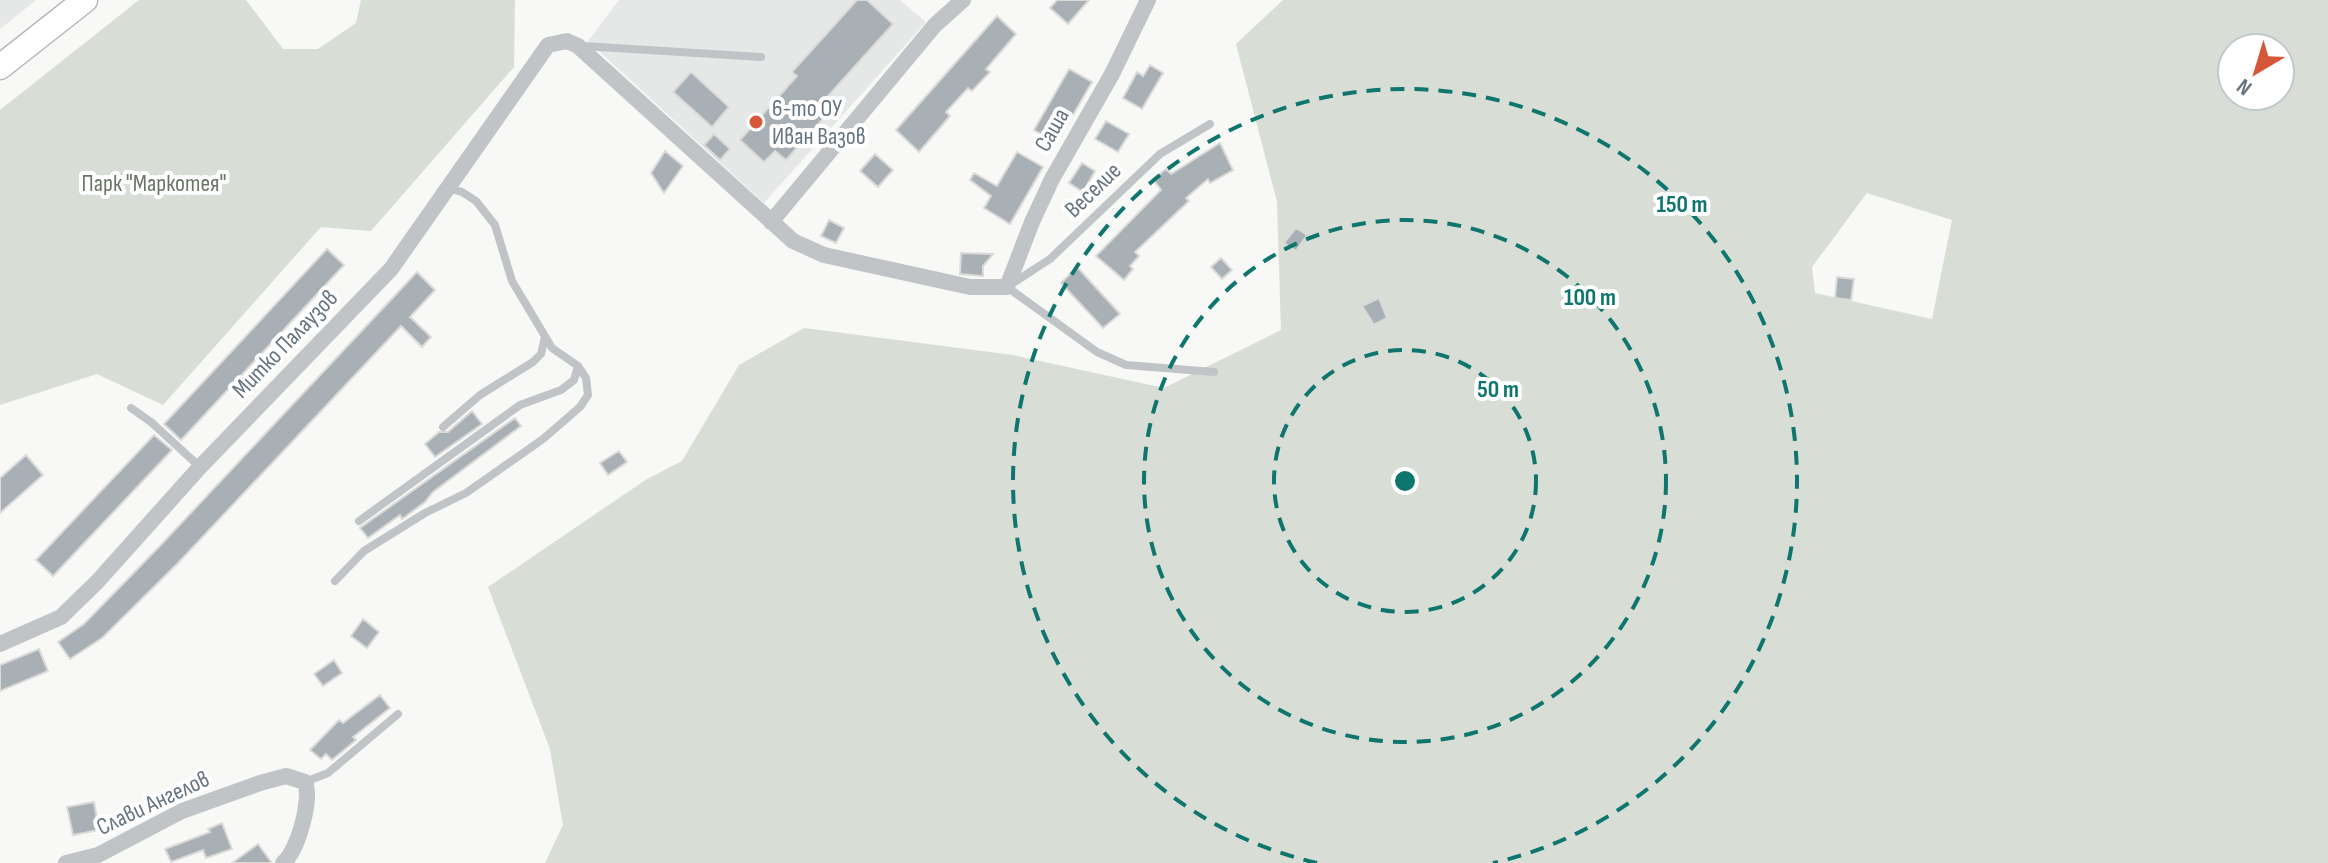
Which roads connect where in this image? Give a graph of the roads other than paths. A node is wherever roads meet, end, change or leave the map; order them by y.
1 (85, 0) edge
2 (963, 0) edge
3 (1148, 0) edge
4 (573, 44) junction
5 (761, 57) dead end
6 (0, 67) edge
7 (1210, 124) dead end
8 (448, 188) junction
9 (771, 222) junction
10 (1007, 287) junction
11 (545, 337) junction
12 (578, 366) junction
13 (1214, 372) dead end
14 (131, 408) dead end
15 (443, 427) dead end
16 (200, 467) junction
17 (359, 521) dead end
18 (335, 581) dead end
19 (0, 644) edge
20 (398, 714) dead end
21 (305, 782) junction
22 (66, 863) edge
23 (283, 863) edge

1 - 6 street
2 - 9 street
3 - 10 street, Саша
4 - 5 lane
4 - 8 street, Митко Палаузов
4 - 9 street
7 - 10 lane, Веселие
8 - 11 lane
8 - 16 street, Митко Палаузов
9 - 10 street
10 - 13 lane
11 - 12 lane
11 - 15 lane
12 - 17 lane
12 - 18 lane
14 - 16 lane
16 - 19 street, Митко Палаузов
20 - 21 lane, Слави Ангелов
21 - 22 street, Слави Ангелов
21 - 23 street

